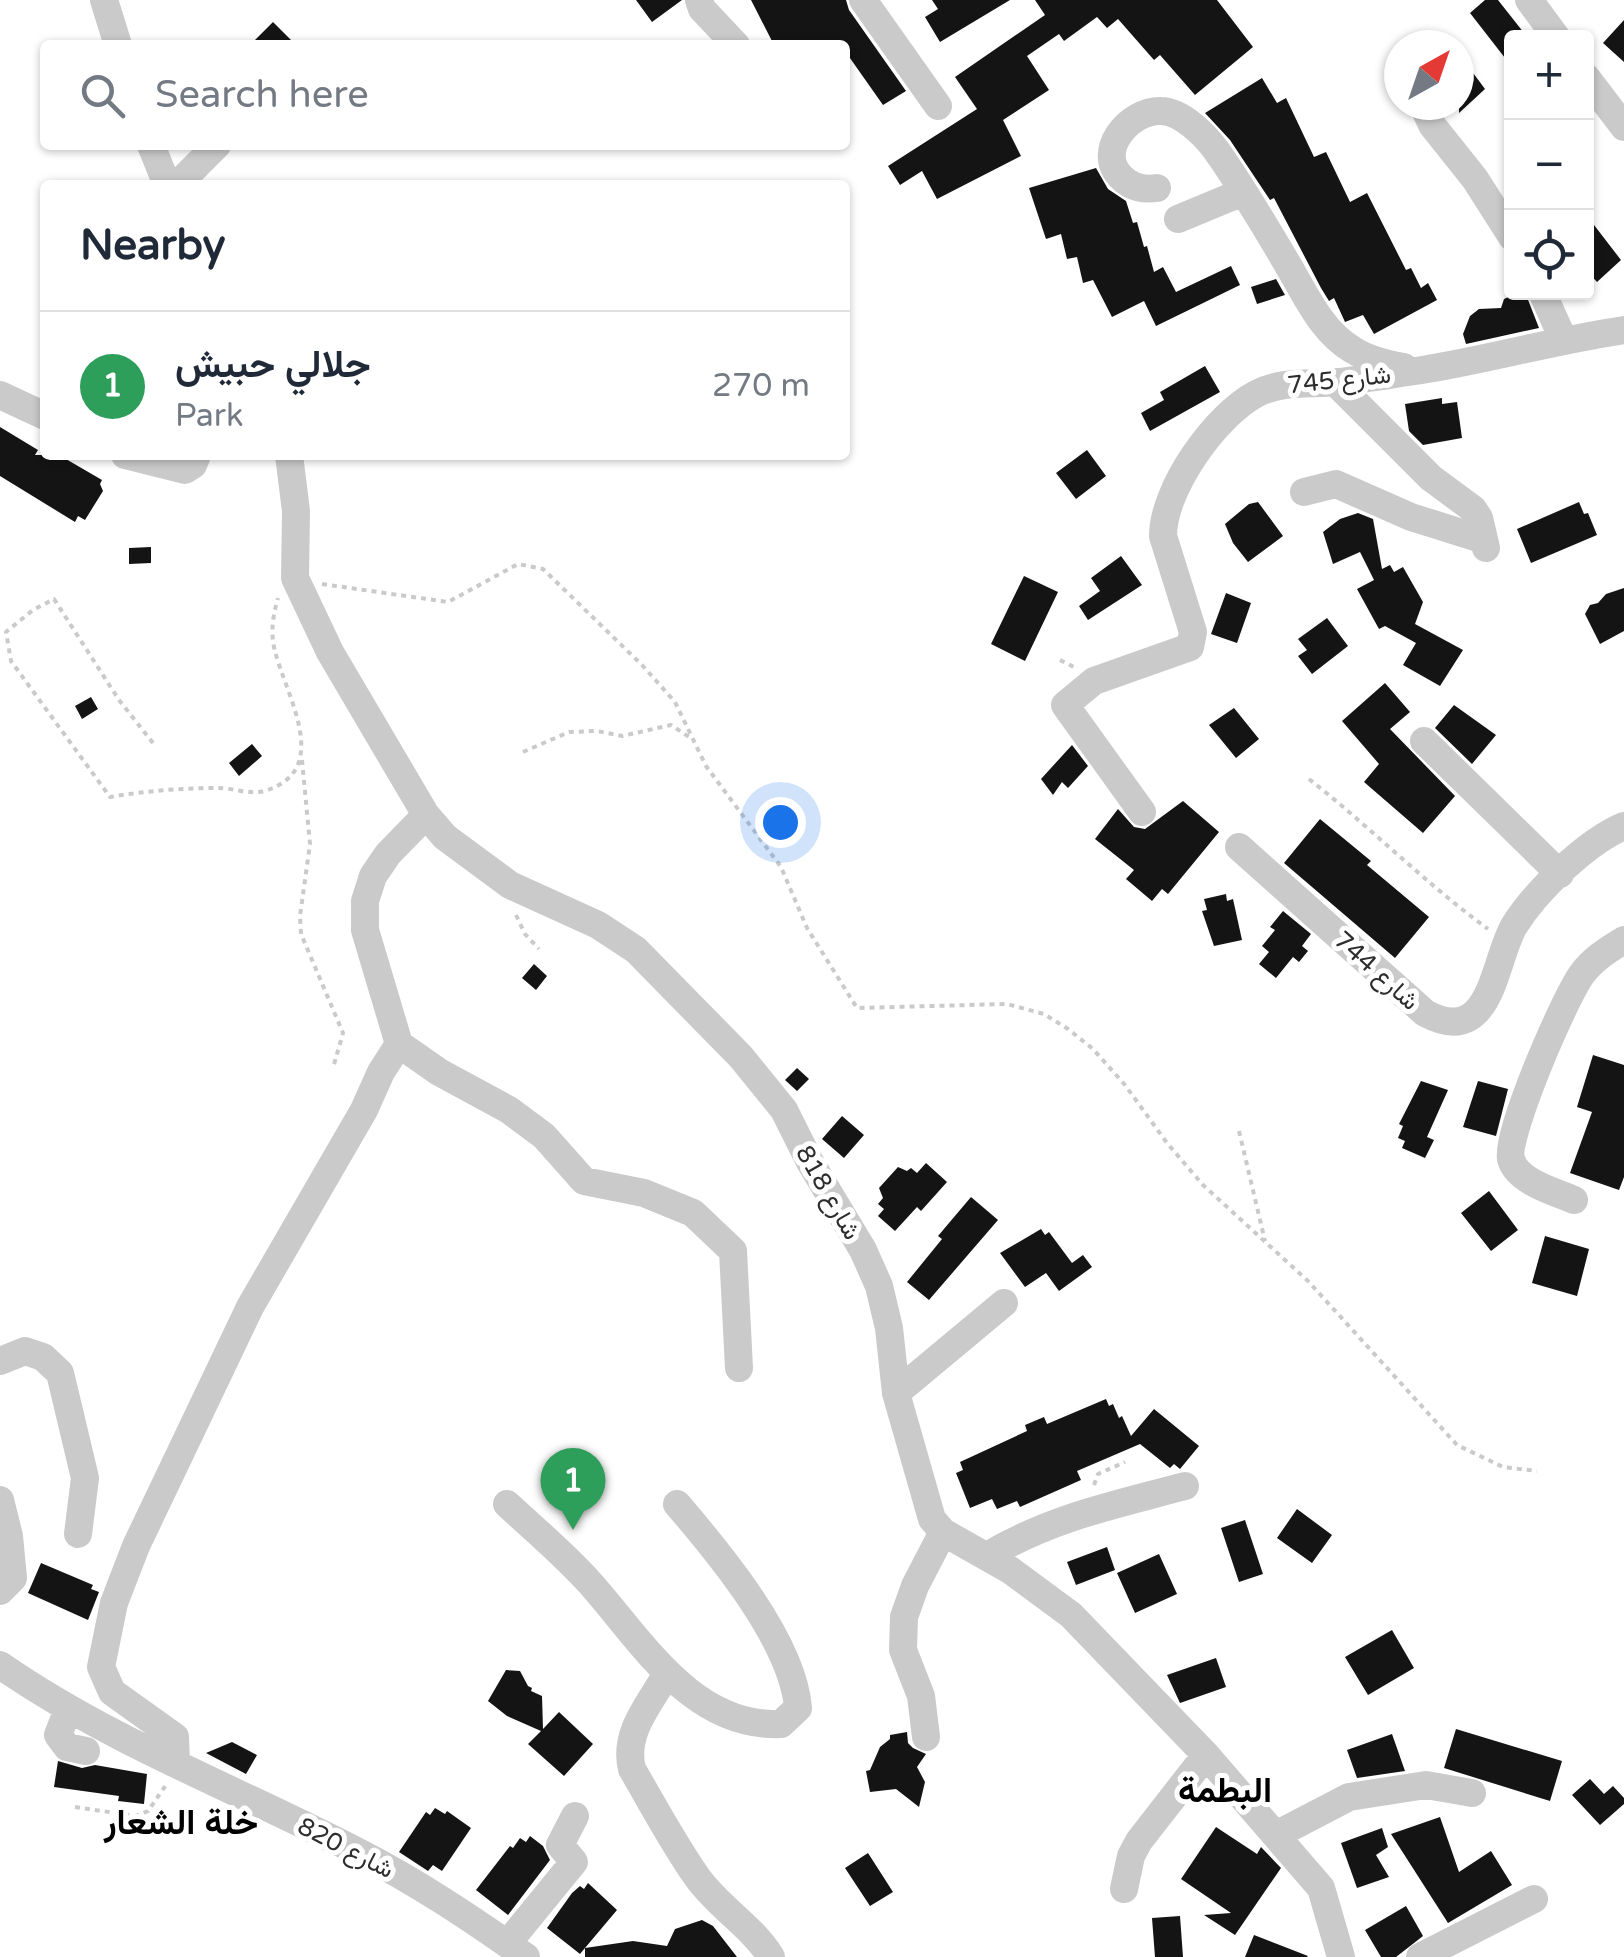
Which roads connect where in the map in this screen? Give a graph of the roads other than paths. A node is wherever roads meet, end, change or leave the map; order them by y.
1 (104, 0) edge
2 (699, 0) edge
3 (863, 0) edge
4 (1529, 0) edge
5 (1550, 30) edge
6 (116, 40) edge
7 (731, 40) edge
8 (1594, 88) edge
9 (938, 106) dead end
10 (1430, 120) edge
11 (1624, 127) edge
12 (153, 150) edge
13 (212, 150) edge
14 (165, 180) edge
15 (182, 180) edge
16 (1157, 188) dead end
17 (1243, 192) junction
18 (1178, 219) dead end
19 (1504, 224) edge
20 (1546, 300) edge
21 (1624, 330) edge
22 (1564, 340) junction
23 (1420, 370) junction
24 (1336, 382) junction
25 (0, 394) edge
26 (40, 414) edge
27 (144, 460) edge
28 (194, 460) edge
29 (290, 460) edge
30 (1304, 492) dead end
31 (1424, 741) dead end
32 (1142, 812) dead end
33 (426, 815) junction
34 (1624, 826) edge
35 (1240, 847) dead end
36 (1560, 874) junction
37 (1624, 940) edge
38 (398, 1044) junction
39 (1574, 1200) dead end
40 (1004, 1302) dead end
41 (0, 1361) edge
42 (739, 1368) dead end
43 (896, 1394) junction
44 (1185, 1486) dead end
45 (0, 1500) edge
46 (507, 1504) dead end
47 (677, 1504) dead end
48 (943, 1532) junction
49 (78, 1534) dead end
50 (987, 1556) junction
51 (0, 1592) edge
52 (0, 1666) edge
53 (666, 1675) junction
54 (68, 1709) junction
55 (926, 1737) dead end
56 (86, 1750) dead end
57 (1206, 1756) junction
58 (178, 1764) junction
59 (1472, 1792) dead end
60 (574, 1816) dead end
61 (1276, 1835) junction
62 (1124, 1889) dead end
63 (1534, 1900) dead end
64 (516, 1950) edge
65 (771, 1957) edge
66 (1341, 1957) edge
67 (1420, 1957) edge

1 - 6 street
2 - 7 street
3 - 9 street
4 - 5 street
8 - 11 street
10 - 19 street
12 - 14 street
13 - 15 street
16 - 17 street
17 - 18 street
17 - 23 street
20 - 22 street
21 - 22 street, شارع 745
22 - 23 street, شارع 745
23 - 24 street, شارع 745
24 - 30 street
24 - 32 street, شارع 745
25 - 26 street
27 - 28 street
29 - 33 street, شارع 818
31 - 36 street
33 - 38 street
33 - 43 street, شارع 818
34 - 36 street, شارع 744
35 - 36 street, شارع 744
37 - 39 street
38 - 42 street
38 - 58 street
40 - 43 street
41 - 49 street
43 - 48 street, شارع 818
44 - 50 street
45 - 51 street
46 - 53 street
47 - 53 street
48 - 50 street
48 - 55 street
50 - 57 street
52 - 54 street, شارع 820
53 - 65 street
54 - 56 street
54 - 58 street, شارع 820
57 - 61 street
57 - 62 street
58 - 64 street, شارع 820
59 - 61 street
60 - 64 street
61 - 66 street
63 - 67 street

